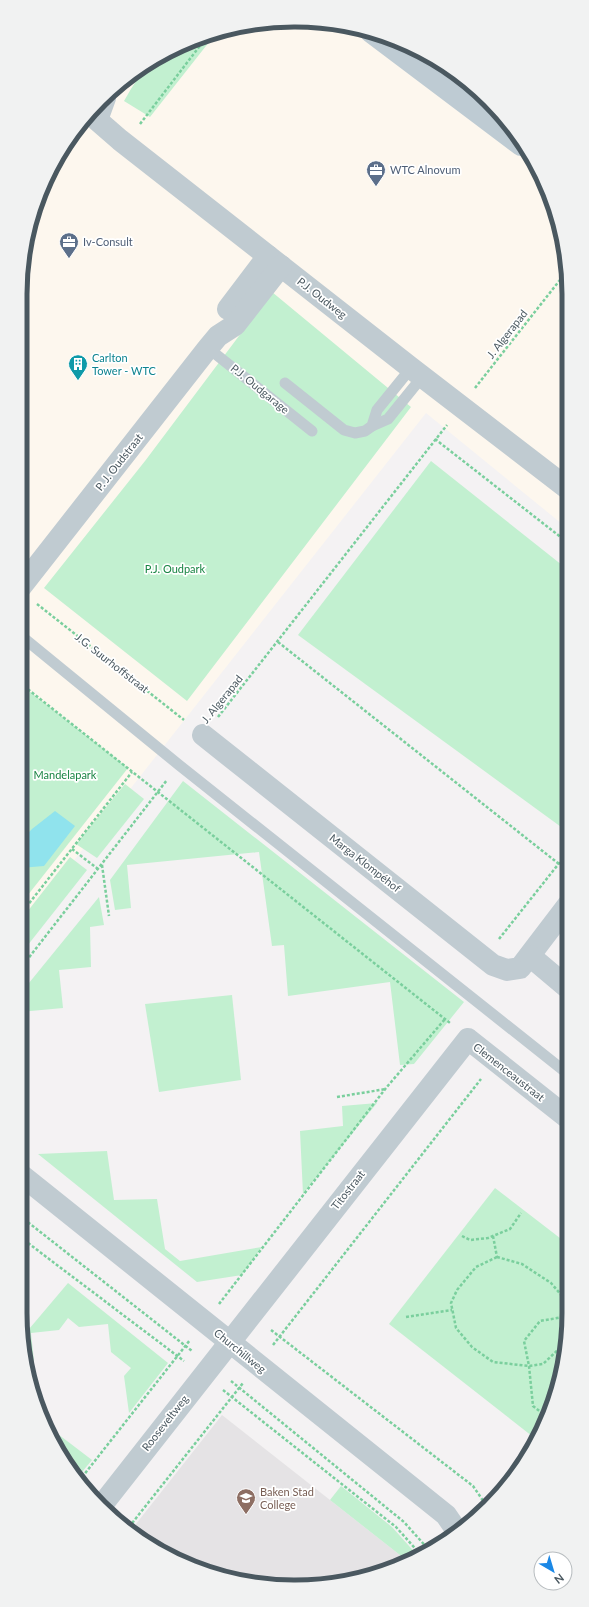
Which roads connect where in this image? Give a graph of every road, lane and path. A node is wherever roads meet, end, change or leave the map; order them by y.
1 (386, 43) edge
2 (202, 44) edge
3 (102, 109) edge
4 (511, 137) edge
5 (124, 144) junction
6 (274, 261) junction
7 (561, 279) edge
8 (213, 342) junction
9 (416, 373) junction
10 (285, 383) dead end
11 (461, 407) junction
12 (312, 431) dead end
13 (562, 484) edge
14 (562, 538) edge
15 (27, 593) edge
16 (27, 595) edge
17 (27, 641) edge
18 (278, 642) junction
19 (27, 689) edge
20 (203, 735) junction
21 (179, 765) junction
22 (132, 772) junction
23 (158, 792) junction
24 (72, 849) junction
25 (562, 860) edge
26 (559, 864) junction
27 (102, 865) junction
28 (98, 869) junction
29 (27, 906) edge
30 (562, 913) edge
31 (109, 916) dead end
32 (530, 956) junction
33 (485, 958) junction
34 (27, 960) edge
35 (562, 983) edge
36 (445, 1019) junction
37 (468, 1039) junction
38 (495, 1060) junction
39 (562, 1069) edge
40 (386, 1088) junction
41 (338, 1097) dead end
42 (562, 1113) edge
43 (27, 1180) edge
44 (521, 1213) dead end
45 (27, 1221) edge
46 (462, 1236) dead end
47 (493, 1236) junction
48 (497, 1257) junction
49 (562, 1295) edge
50 (452, 1310) junction
51 (406, 1317) dead end
52 (562, 1317) edge
53 (204, 1322) junction
54 (229, 1342) junction
55 (186, 1345) junction
56 (560, 1348) edge
57 (257, 1364) junction
58 (210, 1365) junction
59 (529, 1366) junction
60 (239, 1388) junction
61 (543, 1413) edge
62 (83, 1476) edge
63 (105, 1502) edge
64 (131, 1524) edge
65 (454, 1527) edge
66 (425, 1546) edge

1 - 4 main road
2 - 5 path
3 - 5 street, P.J. Oudweg
5 - 6 street, P.J. Oudweg
6 - 8 street, P. J. Oudstraat
6 - 9 street, P.J. Oudweg
7 - 11 path, J. Algerapad
8 - 12 lane, P.J. Oudgarage
8 - 15 street, P. J. Oudstraat
9 - 10 lane, P.J. Oudgarage
9 - 11 street, P.J. Oudweg
11 - 13 street, P.J. Oudweg
14 - 18 path, J. Algerapad
16 - 20 path, J.G. Suurhoffstraat
17 - 21 lane
18 - 20 path, J. Algerapad
18 - 26 path
19 - 22 path
20 - 33 street, Marga Klompéhof
21 - 23 path
21 - 39 lane
22 - 23 path
22 - 24 path
23 - 27 path
23 - 36 path
24 - 28 path
24 - 29 path
25 - 26 path
26 - 33 path
27 - 28 path
27 - 31 path
28 - 34 path
30 - 32 street, Marga Klompéhof
32 - 33 street, Marga Klompéhof
32 - 35 street
36 - 37 path
36 - 40 path
37 - 38 street, Clemenceaustraat
37 - 54 street, Titostraat
38 - 42 street, Clemenceaustraat
38 - 57 path
40 - 41 path
40 - 53 path
43 - 53 street, Churchillweg
44 - 47 path
45 - 55 path
46 - 47 path
47 - 48 path
48 - 49 path
48 - 50 path
50 - 51 path
50 - 59 path
52 - 59 path
53 - 54 street, Churchillweg
53 - 55 path
54 - 57 street, Churchillweg
54 - 58 street, Rooseveltweg
55 - 58 path
55 - 62 path
56 - 59 path
57 - 60 path
57 - 65 street, Churchillweg
58 - 60 path
58 - 63 street, Rooseveltweg
59 - 61 path
60 - 64 path
60 - 66 path

